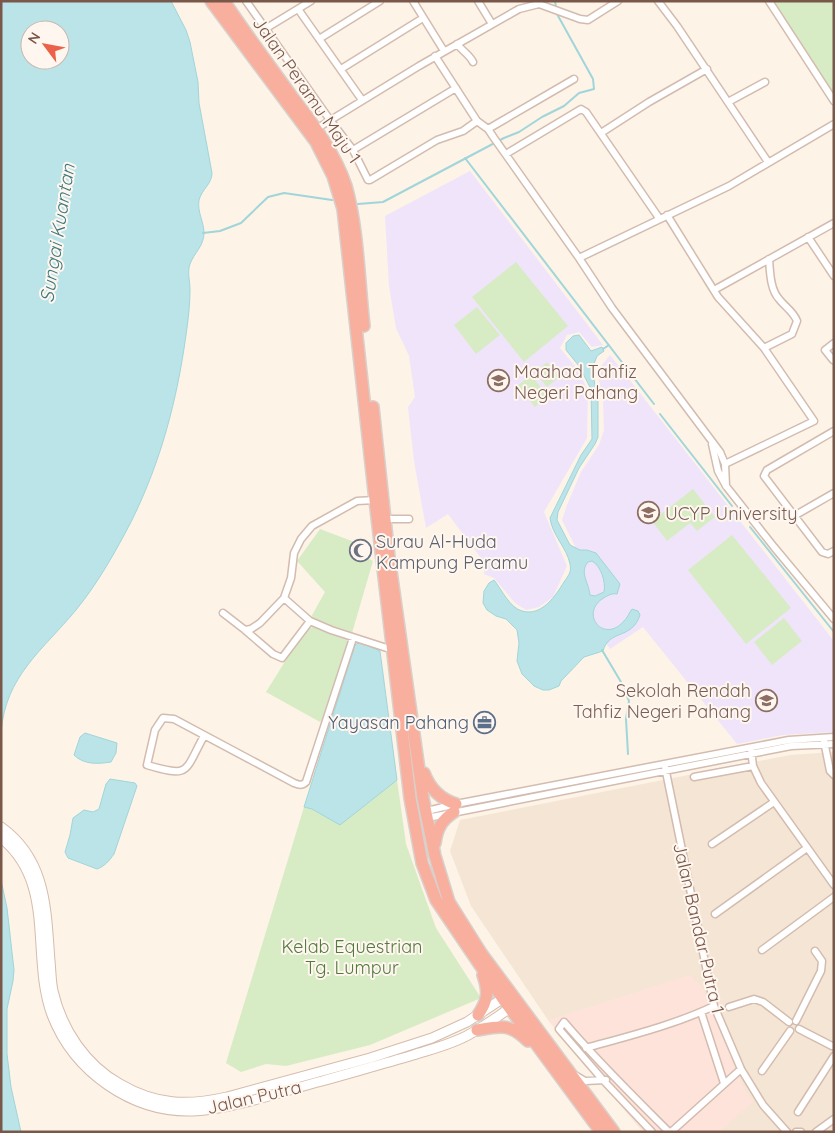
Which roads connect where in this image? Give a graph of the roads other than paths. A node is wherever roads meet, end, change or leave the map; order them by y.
1 (211, 1) edge
2 (224, 1) edge
3 (246, 1) edge
4 (311, 1) edge
5 (380, 1) edge
6 (413, 1) edge
7 (478, 1) edge
8 (618, 1) edge
9 (658, 1) edge
10 (769, 1) edge
11 (298, 9) junction
12 (423, 18) junction
13 (492, 24) junction
14 (265, 29) junction
15 (319, 39) junction
16 (458, 44) junction
17 (444, 52) junction
18 (435, 56) junction
19 (473, 62) dead end
20 (341, 69) junction
21 (706, 69) junction
22 (574, 79) dead end
23 (765, 82) dead end
24 (456, 88) junction
25 (362, 100) junction
26 (834, 101) edge
27 (728, 102) junction
28 (330, 120) junction
29 (477, 121) junction
30 (834, 124) edge
31 (316, 129) junction
32 (488, 129) junction
33 (601, 133) junction
34 (353, 150) junction
35 (506, 154) junction
36 (768, 162) junction
37 (341, 187) junction
38 (347, 208) junction
39 (667, 215) junction
40 (659, 218) junction
41 (834, 223) edge
42 (808, 237) junction
43 (579, 258) junction
44 (769, 259) junction
45 (834, 276) edge
46 (714, 290) junction
47 (834, 343) edge
48 (764, 348) junction
49 (833, 360) edge
50 (834, 431) edge
51 (712, 442) junction
52 (725, 464) junction
53 (726, 486) junction
54 (834, 493) edge
55 (375, 500) junction
56 (794, 516) junction
57 (385, 519) junction
58 (409, 519) dead end
59 (834, 551) edge
60 (284, 598) junction
61 (222, 613) dead end
62 (834, 619) edge
63 (310, 621) junction
64 (245, 630) junction
65 (353, 638) junction
66 (393, 650) junction
67 (402, 733) junction
68 (204, 736) junction
69 (834, 737) edge
70 (824, 741) junction
71 (834, 744) edge
72 (751, 750) junction
73 (417, 755) junction
74 (753, 766) junction
75 (665, 768) junction
76 (834, 775) edge
77 (694, 777) dead end
78 (774, 802) junction
79 (455, 808) junction
80 (426, 814) junction
81 (1, 827) edge
82 (1, 838) edge
83 (712, 844) dead end
84 (807, 848) junction
85 (435, 856) junction
86 (25, 858) junction
87 (834, 885) edge
88 (834, 898) edge
89 (442, 908) junction
90 (715, 914) dead end
91 (762, 950) dead end
92 (815, 950) dead end
93 (477, 960) junction
94 (511, 1001) junction
95 (714, 1006) junction
96 (729, 1007) dead end
97 (701, 1012) junction
98 (478, 1015) junction
99 (793, 1022) junction
100 (799, 1029) junction
101 (477, 1030) junction
102 (790, 1031) junction
103 (833, 1045) edge
104 (586, 1048) junction
105 (834, 1055) edge
106 (549, 1061) junction
107 (567, 1069) junction
108 (740, 1070) junction
109 (762, 1071) dead end
110 (603, 1080) junction
111 (619, 1083) junction
112 (724, 1083) junction
113 (798, 1112) dead end
114 (834, 1119) edge
115 (601, 1132) edge
116 (614, 1132) edge
117 (652, 1132) edge
118 (670, 1132) edge
119 (787, 1132) edge
120 (796, 1132) edge
121 (801, 1132) edge
122 (816, 1132) edge

1 - 37 highway
2 - 31 highway
3 - 14 street, Jalan Peramu Maju 1
4 - 11 street
5 - 15 street
6 - 12 street
7 - 13 street
8 - 13 street
9 - 21 street
10 - 26 street
11 - 14 street
11 - 15 street
12 - 17 street
12 - 20 street
13 - 16 street
14 - 28 street, Jalan Peramu Maju 1
15 - 20 street
16 - 17 street
16 - 19 street
17 - 18 street
18 - 24 street
18 - 25 street
20 - 25 street
21 - 27 street
21 - 33 street
22 - 32 street
23 - 27 street
24 - 29 street
24 - 34 street
25 - 28 street
27 - 36 street
28 - 31 street
28 - 34 street, Jalan Peramu Maju 1
29 - 32 street
29 - 34 street, Jalan Peramu Maju 1
30 - 36 street
31 - 37 highway
32 - 35 street
33 - 35 street
33 - 40 street
35 - 43 street
36 - 39 street
37 - 38 highway
38 - 55 highway
38 - 57 highway
39 - 40 street
39 - 46 street
40 - 43 street
41 - 42 street
42 - 44 street
42 - 45 street
43 - 51 street
44 - 46 street
44 - 48 street
46 - 48 street
47 - 49 street
48 - 52 street
50 - 56 street
51 - 52 street
51 - 53 street
52 - 53 street
53 - 62 street
54 - 56 street
55 - 60 street
55 - 66 highway
56 - 59 street
57 - 58 street
57 - 73 highway
60 - 63 street
60 - 64 street
61 - 64 street
63 - 64 street
63 - 65 street
65 - 66 street
65 - 68 street
66 - 67 highway
67 - 80 highway
67 - 89 highway
68 - 68 street
69 - 70 street
70 - 71 street
70 - 72 street
70 - 76 street
72 - 74 street
72 - 75 street
73 - 79 highway
73 - 80 highway
74 - 77 street
74 - 78 street
75 - 79 street
75 - 95 street, Jalan Bandar Putra 1
78 - 83 street
78 - 84 street
79 - 80 street
79 - 85 highway
80 - 85 highway
80 - 89 highway
81 - 86 main road, Jalan Putra
82 - 86 main road, Jalan Putra
84 - 87 street
84 - 90 street
85 - 94 highway
86 - 98 main road, Jalan Putra
86 - 101 main road, Jalan Putra
88 - 91 street
89 - 93 highway
92 - 99 street
93 - 94 highway
93 - 98 highway
94 - 98 main road, Jalan Putra
94 - 101 main road, Jalan Putra
94 - 106 highway
94 - 107 highway
95 - 97 street
95 - 108 street, Jalan Bandar Putra 1
96 - 99 street
97 - 104 street
97 - 112 street
99 - 100 street
99 - 102 street
100 - 102 street
100 - 103 street
101 - 106 highway
102 - 109 street
103 - 105 street
104 - 110 street
104 - 111 street
105 - 113 street
106 - 115 highway
107 - 110 street
107 - 116 highway
108 - 112 street
108 - 119 street, Jalan Bandar Putra 1
110 - 111 street
110 - 117 street
111 - 118 street
112 - 118 street
114 - 122 street
120 - 121 street

